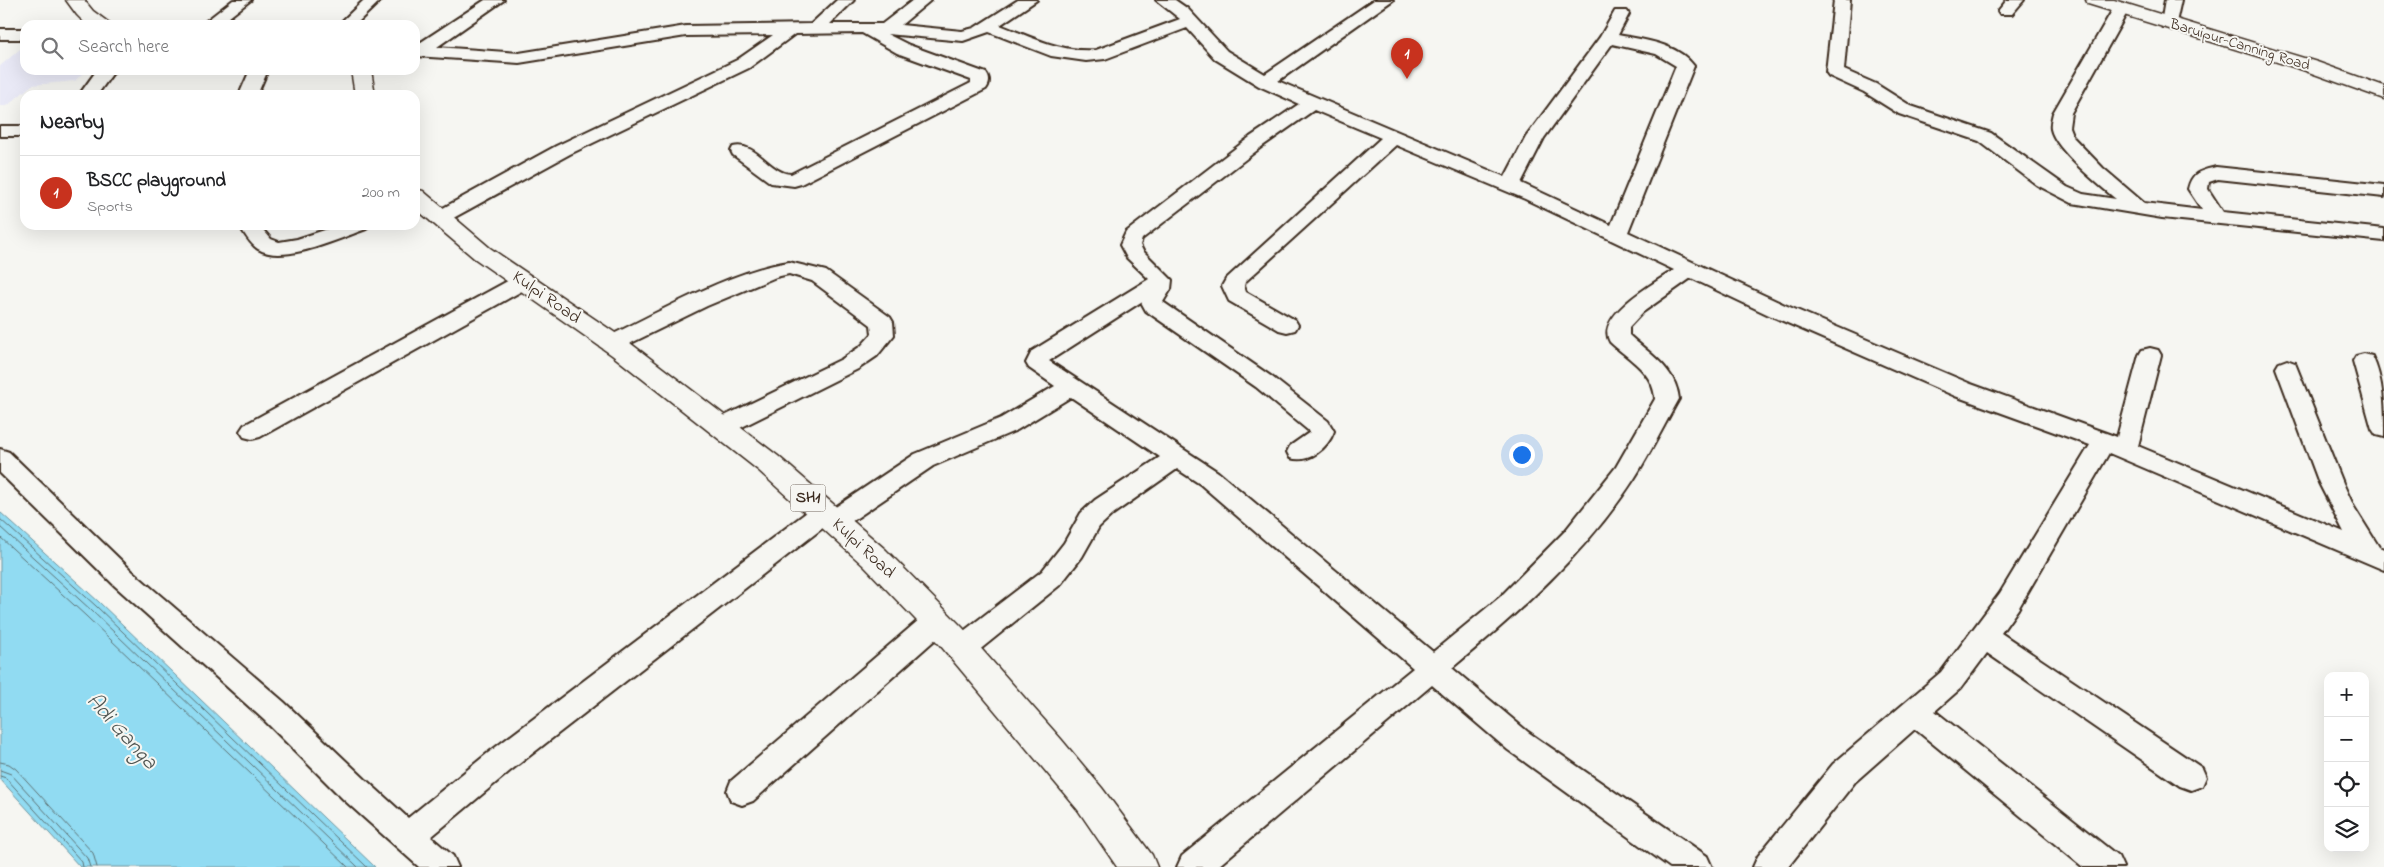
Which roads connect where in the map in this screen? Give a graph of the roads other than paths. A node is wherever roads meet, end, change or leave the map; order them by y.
1 (75, 0) edge
2 (243, 0) edge
3 (373, 0) edge
4 (496, 0) edge
5 (846, 0) edge
6 (923, 0) edge
7 (1029, 0) edge
8 (1164, 0) edge
9 (1385, 0) edge
10 (1842, 0) edge
11 (2095, 0) edge
12 (2172, 0) edge
13 (2121, 9) junction
14 (1621, 14) dead end
15 (92, 20) edge
16 (216, 20) edge
17 (351, 20) edge
18 (1190, 20) junction
19 (2169, 24) junction
20 (988, 26) junction
21 (863, 28) junction
22 (888, 28) junction
23 (790, 30) junction
24 (814, 30) junction
25 (0, 34) edge
26 (20, 34) edge
27 (1608, 38) junction
28 (420, 49) edge
29 (420, 51) edge
30 (102, 75) edge
31 (257, 75) edge
32 (362, 75) edge
33 (1265, 82) junction
34 (92, 90) edge
35 (250, 90) edge
36 (364, 90) edge
37 (2384, 92) edge
38 (1312, 104) junction
39 (20, 130) edge
40 (0, 131) edge
41 (1392, 138) junction
42 (740, 151) dead end
43 (1510, 186) junction
44 (2384, 191) edge
45 (423, 206) edge
46 (2138, 209) junction
47 (2216, 218) junction
48 (253, 230) edge
49 (344, 230) edge
50 (1618, 235) junction
51 (2384, 235) edge
52 (1688, 269) junction
53 (1162, 280) junction
54 (522, 282) junction
55 (1287, 325) dead end
56 (613, 344) junction
57 (2150, 355) dead end
58 (2364, 361) dead end
59 (2287, 368) dead end
60 (1072, 386) junction
61 (722, 428) junction
62 (2384, 429) edge
63 (252, 430) dead end
64 (2114, 446) junction
65 (1300, 452) dead end
66 (1177, 457) junction
67 (0, 458) edge
68 (828, 517) junction
69 (2376, 557) edge
70 (937, 621) junction
71 (1984, 636) junction
72 (962, 648) junction
73 (1432, 669) junction
74 (1915, 712) junction
75 (2191, 777) dead end
76 (742, 792) dead end
77 (408, 837) junction
78 (1135, 865) edge
79 (442, 867) edge
80 (1193, 867) edge
81 (1696, 867) edge
82 (1769, 867) edge
83 (2107, 867) edge

1 - 15 main road
2 - 16 street
3 - 17 street
4 - 28 street
5 - 24 street
6 - 22 street
7 - 20 street
8 - 18 street
9 - 33 street
10 - 46 street
11 - 13 main road, Baruipur-Canning Road
12 - 19 street
13 - 19 main road, Baruipur-Canning Road
13 - 46 street
14 - 27 street
18 - 20 street
18 - 33 street
19 - 37 main road, Baruipur-Canning Road
20 - 22 street
21 - 22 street
21 - 24 street
21 - 42 street
23 - 24 street
23 - 29 street
23 - 45 street
25 - 26 street
27 - 43 street
27 - 50 street
30 - 34 street
31 - 35 street
32 - 36 main road
33 - 38 street
38 - 41 street
38 - 53 street
39 - 40 street
41 - 43 street
41 - 55 street
43 - 50 street
44 - 47 street
45 - 54 main road, Kulpi Road / SH1
46 - 47 street
47 - 51 street
48 - 49 street
50 - 52 street
52 - 64 street
52 - 73 street
53 - 60 street
53 - 65 street
54 - 56 main road, Kulpi Road / SH1
54 - 63 street
56 - 61 main road, Kulpi Road / SH1
56 - 61 street
57 - 64 street
58 - 62 street
59 - 69 street
60 - 66 street
60 - 68 street
61 - 68 main road, Kulpi Road / SH1
64 - 69 street
64 - 71 street
66 - 72 street
66 - 73 street
67 - 77 street
68 - 70 main road, Kulpi Road / SH1
68 - 77 street
70 - 72 main road, Kulpi Road / SH1
70 - 76 street
71 - 74 street
71 - 75 street
72 - 78 main road, Kulpi Road / SH1
73 - 80 street
73 - 81 street
74 - 82 street
74 - 83 street
77 - 79 street

